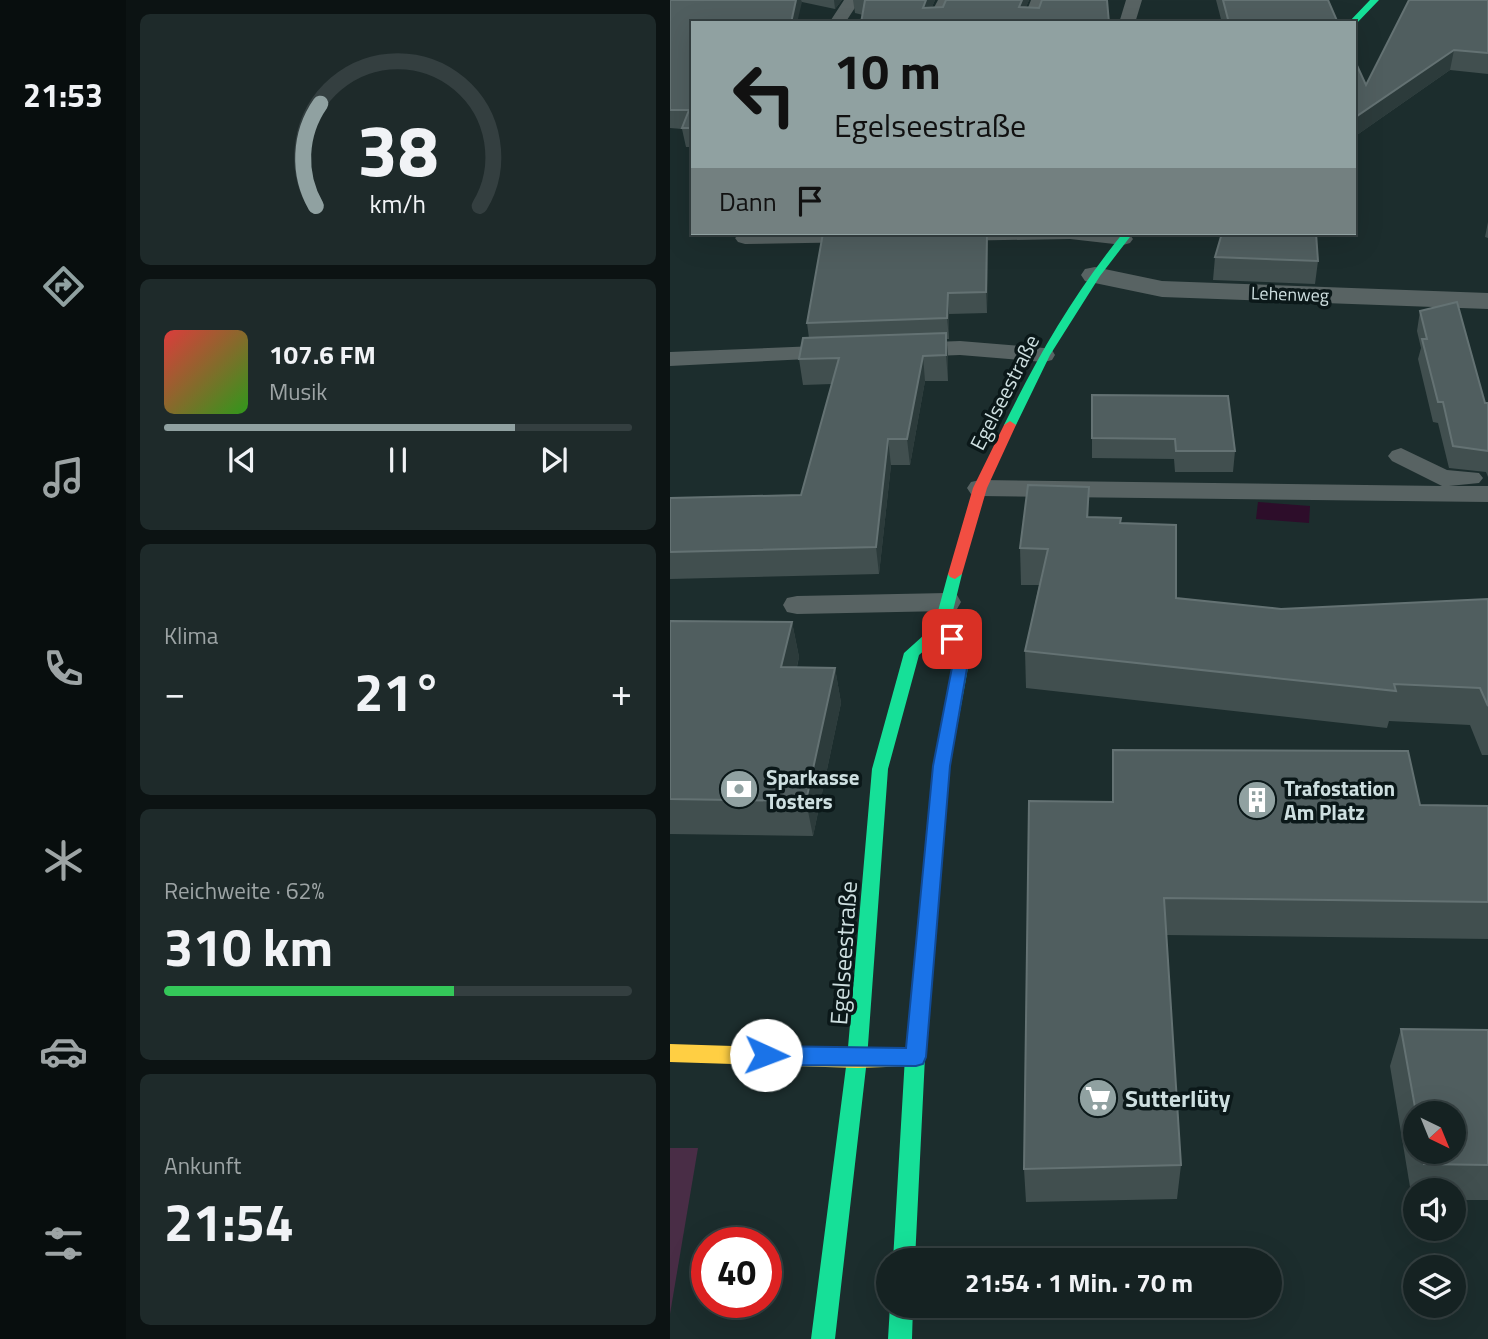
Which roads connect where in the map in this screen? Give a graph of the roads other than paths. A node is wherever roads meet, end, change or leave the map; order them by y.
1 (852, 0) edge
2 (946, 0) edge
3 (1039, 0) edge
4 (1134, 0) edge
5 (1375, 0) edge
6 (838, 21) edge
7 (935, 21) edge
8 (1031, 21) edge
9 (1128, 21) edge
10 (1354, 21) edge
11 (1107, 235) edge
12 (881, 236) edge
13 (1125, 236) edge
14 (745, 238) dead end
15 (1095, 275) junction
16 (1488, 301) edge
17 (891, 350) edge
18 (863, 351) edge
19 (1044, 355) junction
20 (670, 359) edge
21 (1401, 456) dead end
22 (1488, 478) edge
23 (980, 488) junction
24 (1488, 494) edge
25 (797, 605) dead end
26 (944, 615) junction
27 (670, 1053) edge
28 (916, 1057) junction
29 (857, 1059) junction
30 (905, 1248) edge
31 (901, 1318) edge
32 (823, 1339) edge
33 (900, 1339) edge

1 - 6 lane
2 - 7 lane
3 - 8 lane
4 - 9 lane
5 - 10 main road
11 - 13 lane
12 - 14 lane
13 - 15 main road, Egelseestraße
15 - 16 street, Lehenweg
15 - 19 main road, Egelseestraße
17 - 19 lane
18 - 20 lane
19 - 23 main road, Egelseestraße
21 - 22 lane
23 - 24 lane
23 - 26 main road, Egelseestraße
25 - 26 lane
26 - 28 main road
26 - 29 main road, Egelseestraße
27 - 29 main road
28 - 29 main road
28 - 30 main road
29 - 32 main road, Egelseestraße
31 - 33 main road

